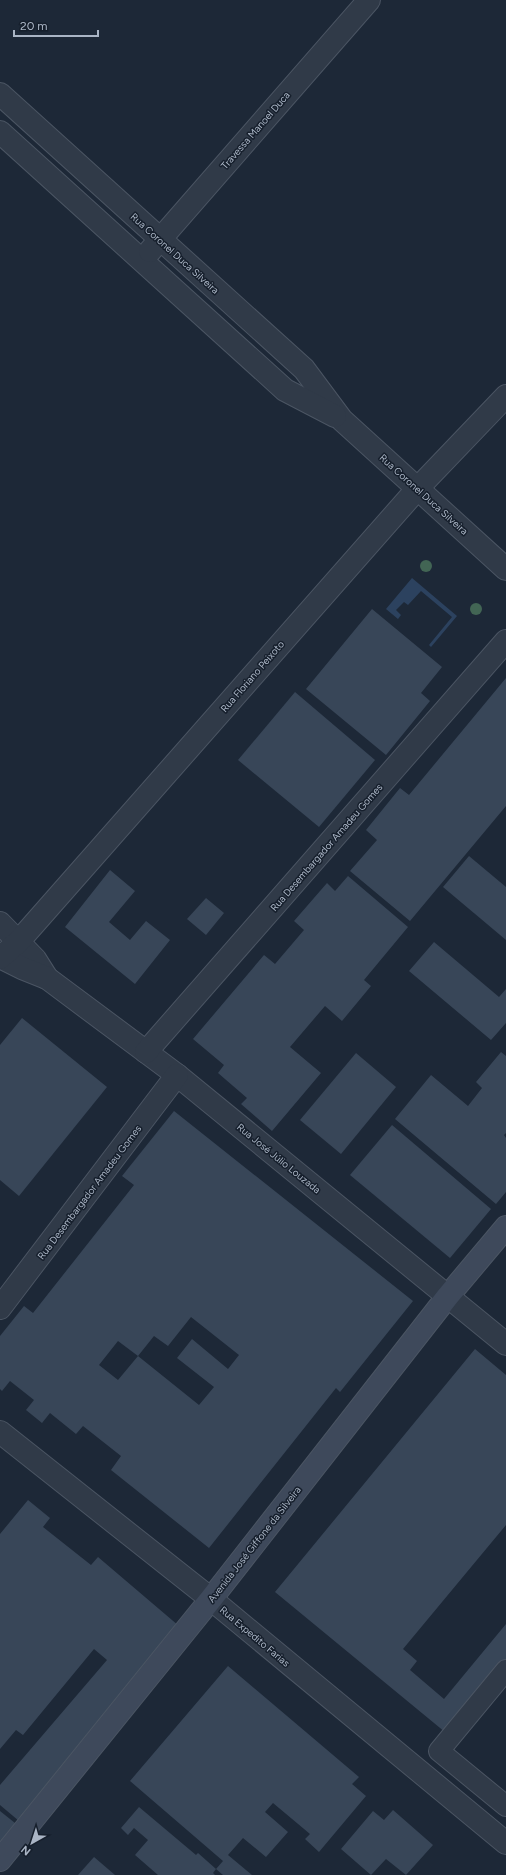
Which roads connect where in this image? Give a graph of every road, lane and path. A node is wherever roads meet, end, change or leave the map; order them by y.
1 (369, 0) edge
2 (0, 94) edge
3 (0, 132) edge
4 (160, 239) junction
5 (142, 259) junction
6 (506, 396) edge
7 (342, 420) junction
8 (418, 488) junction
9 (506, 568) edge
10 (506, 641) edge
11 (0, 923) edge
12 (19, 941) junction
13 (0, 958) edge
14 (47, 978) junction
15 (146, 1052) junction
16 (177, 1075) junction
17 (506, 1227) edge
18 (448, 1296) junction
19 (0, 1308) edge
20 (506, 1344) edge
21 (0, 1432) edge
22 (211, 1599) junction
23 (506, 1670) edge
24 (506, 1806) edge
25 (506, 1843) edge
26 (0, 1860) edge

1 - 4 street, Travessa Manoel Duca
2 - 4 street, Rua Coronel Duca Silveira
3 - 5 street, Rua Coronel Duca Silveira
4 - 5 street, Travessa Manoel Duca
4 - 7 street, Rua Coronel Duca Silveira
5 - 7 street, Rua Coronel Duca Silveira
6 - 8 street, Rua Floriano Peixoto
7 - 8 street, Rua Coronel Duca Silveira
8 - 9 street, Rua Coronel Duca Silveira
8 - 12 street, Rua Floriano Peixoto
10 - 15 street, Rua Desembargador Amadeu Gomes
11 - 12 street, Rua José Júlio Louzada
12 - 13 street, Rua Floriano Peixoto
12 - 14 street, Rua José Júlio Louzada
13 - 14 street, Rua José Júlio Louzada
14 - 15 street, Rua José Júlio Louzada
15 - 16 street, Rua José Júlio Louzada
16 - 18 street, Rua José Júlio Louzada
16 - 19 street, Rua Desembargador Amadeu Gomes
17 - 18 main road, Avenida José Giffone da Silveira
18 - 20 street, Rua José Júlio Louzada
18 - 22 main road, Avenida José Giffone da Silveira
21 - 22 street, Rua Expedito Farias
22 - 25 street, Rua Expedito Farias
22 - 26 main road, Avenida José Giffone da Silveira
23 - 24 street

